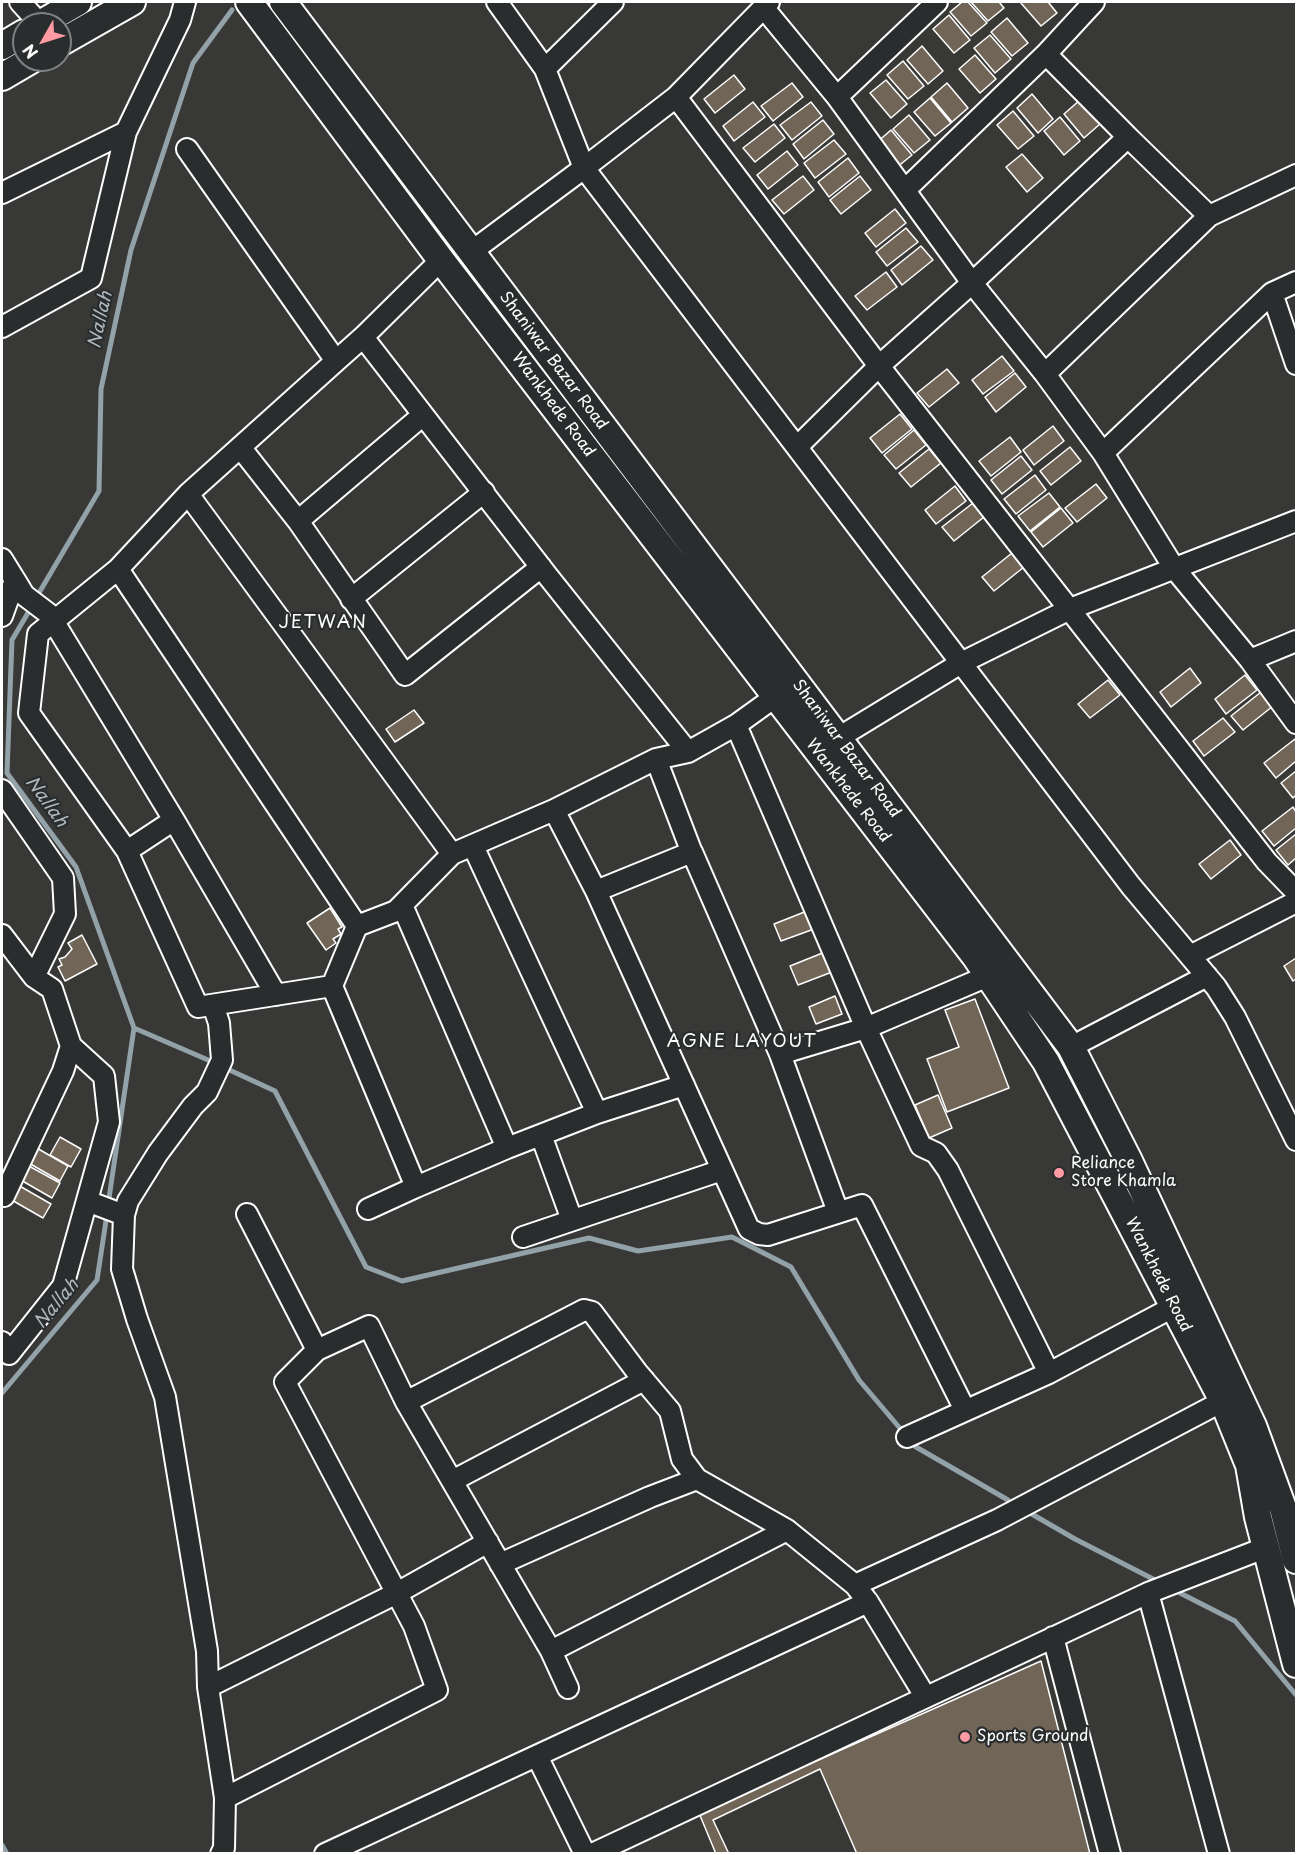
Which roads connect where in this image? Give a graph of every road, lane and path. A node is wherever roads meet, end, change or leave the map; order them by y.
1 (78, 2) edge
2 (132, 2) edge
3 (185, 2) edge
4 (249, 2) edge
5 (283, 2) edge
6 (497, 2) edge
7 (613, 2) edge
8 (937, 2) edge
9 (1094, 2) edge
10 (766, 4) edge
11 (61, 12) edge
12 (72, 36) edge
13 (1046, 54) junction
14 (545, 69) junction
15 (676, 97) junction
16 (837, 97) junction
17 (126, 132) junction
18 (1128, 137) junction
19 (187, 149) dead end
20 (585, 168) junction
21 (1296, 175) edge
22 (905, 190) junction
23 (2, 193) edge
24 (1209, 216) junction
25 (471, 252) junction
26 (441, 260) junction
27 (1296, 282) edge
28 (972, 283) junction
29 (1272, 293) junction
30 (2, 327) edge
31 (363, 337) junction
32 (336, 361) junction
33 (1296, 364) edge
34 (879, 366) junction
35 (1045, 374) junction
36 (423, 415) junction
37 (240, 447) junction
38 (797, 447) junction
39 (1103, 453) junction
40 (484, 492) junction
41 (188, 494) junction
42 (298, 521) junction
43 (1296, 521) edge
44 (2, 559) edge
45 (541, 567) junction
46 (1174, 568) junction
47 (118, 569) junction
48 (19, 588) junction
49 (351, 600) junction
50 (1070, 609) junction
51 (2, 616) edge
52 (51, 618) junction
53 (1296, 641) edge
54 (1250, 660) junction
55 (961, 663) junction
56 (786, 690) junction
57 (1296, 723) edge
58 (736, 725) junction
59 (838, 738) junction
60 (688, 752) junction
61 (656, 759) junction
62 (2, 790) edge
63 (554, 810) junction
64 (174, 820) junction
65 (473, 846) junction
66 (127, 851) junction
67 (692, 853) junction
68 (452, 854) junction
69 (596, 891) junction
70 (1296, 892) edge
71 (1296, 902) edge
72 (402, 905) junction
73 (357, 926) junction
74 (2, 935) edge
75 (1190, 956) junction
76 (988, 976) junction
77 (1207, 976) junction
78 (34, 977) junction
79 (332, 986) junction
80 (276, 995) junction
81 (213, 1005) junction
82 (866, 1028) junction
83 (70, 1046) junction
84 (1071, 1047) junction
85 (780, 1054) junction
86 (684, 1085) junction
87 (597, 1113) junction
88 (541, 1135) junction
89 (1296, 1140) edge
90 (507, 1148) junction
91 (722, 1170) junction
92 (416, 1187) junction
93 (4, 1196) dead end
94 (87, 1201) junction
95 (368, 1209) dead end
96 (838, 1212) junction
97 (247, 1214) dead end
98 (124, 1215) junction
99 (572, 1220) junction
100 (523, 1237) dead end
101 (1175, 1306) junction
102 (2, 1342) edge
103 (317, 1350) junction
104 (1049, 1372) junction
105 (644, 1380) junction
106 (1223, 1401) junction
107 (406, 1402) junction
108 (965, 1410) junction
109 (907, 1437) dead end
110 (697, 1479) junction
111 (452, 1481) junction
112 (1290, 1506) edge
113 (1258, 1517) junction
114 (787, 1530) junction
115 (488, 1542) junction
116 (1267, 1547) junction
117 (1296, 1560) edge
118 (500, 1564) junction
119 (855, 1585) junction
120 (397, 1593) junction
121 (1148, 1593) junction
122 (868, 1602) junction
123 (1053, 1637) junction
124 (551, 1651) junction
125 (1296, 1664) edge
126 (208, 1687) junction
127 (568, 1689) dead end
128 (925, 1696) junction
129 (537, 1756) junction
130 (225, 1798) junction
131 (221, 1854) edge
132 (325, 1854) edge
133 (585, 1854) edge
134 (592, 1854) edge
135 (1110, 1854) edge
136 (1219, 1854) edge

1 - 11 main road
2 - 12 main road
3 - 17 street
4 - 26 main road, Wankhede Road
5 - 25 main road, Shaniwar Bazar Road
6 - 14 street
7 - 14 street
8 - 16 street
9 - 13 street
10 - 15 street
10 - 16 street
13 - 18 street
13 - 22 street
14 - 20 street
15 - 20 street
15 - 34 street
16 - 22 street
17 - 23 street
17 - 30 street
18 - 24 street
18 - 28 street
19 - 32 street
20 - 25 street
20 - 38 street
21 - 24 street
22 - 28 street
24 - 35 street
25 - 56 main road, Shaniwar Bazar Road
26 - 31 street
26 - 56 main road, Wankhede Road
27 - 29 street
28 - 34 street
28 - 35 street
29 - 33 street
29 - 39 street
31 - 32 street
31 - 36 street
32 - 37 street
34 - 38 street
34 - 50 street
35 - 39 street
36 - 40 street
36 - 42 street
37 - 41 street
37 - 42 street
38 - 55 street
39 - 46 street
40 - 45 street
40 - 49 street
41 - 47 street
41 - 68 street
42 - 49 street
43 - 46 street
44 - 48 street
45 - 49 street
45 - 60 street
46 - 50 street
46 - 54 street
47 - 52 street
47 - 73 street
48 - 51 street
48 - 52 street
50 - 55 street
50 - 70 street
52 - 64 street
52 - 66 street
53 - 54 street
54 - 57 street
55 - 59 street
55 - 75 street
56 - 58 street
56 - 59 main road, Shaniwar Bazar Road
56 - 76 main road, Wankhede Road
58 - 60 street
58 - 82 street
59 - 84 main road, Shaniwar Bazar Road
60 - 61 street
61 - 63 street
61 - 67 street
62 - 78 street
63 - 65 street
63 - 69 street
64 - 66 street
64 - 80 street
65 - 68 street
65 - 87 street
66 - 81 street
67 - 69 street
67 - 85 street
68 - 72 street
69 - 86 street
71 - 75 street
72 - 73 street
72 - 90 street
73 - 79 street
74 - 78 street
75 - 77 street
76 - 82 street
76 - 101 main road, Wankhede Road
77 - 84 street
77 - 89 street
78 - 83 street
79 - 80 street
79 - 92 street
80 - 81 street
81 - 98 street
82 - 85 street
82 - 104 street
83 - 93 street
83 - 94 street
84 - 112 main road, Shaniwar Bazar Road
85 - 96 street
86 - 87 street
86 - 91 street
87 - 88 street
88 - 90 street
88 - 99 street
90 - 92 street
91 - 96 street
91 - 99 street
92 - 95 street
94 - 98 street
94 - 102 street
96 - 108 street
97 - 103 street
98 - 126 street
99 - 100 street
101 - 104 street
101 - 106 main road, Wankhede Road
103 - 107 street
103 - 120 street
104 - 108 street
105 - 107 street
105 - 110 street
105 - 111 street
106 - 113 main road, Wankhede Road
106 - 119 street
107 - 111 street
108 - 109 street
110 - 114 street
110 - 118 street
111 - 115 street
112 - 113 street
112 - 117 main road, Shaniwar Bazar Road
113 - 116 main road, Wankhede Road
114 - 119 street
114 - 124 street
115 - 118 street
115 - 120 street
116 - 121 street
116 - 125 main road, Wankhede Road
118 - 124 street
119 - 122 street
120 - 126 street
120 - 130 street
121 - 123 street
121 - 136 street
122 - 128 street
122 - 129 street
123 - 128 street
123 - 135 street
124 - 127 street
126 - 130 street
128 - 134 street
129 - 132 street
129 - 133 street
130 - 131 street

